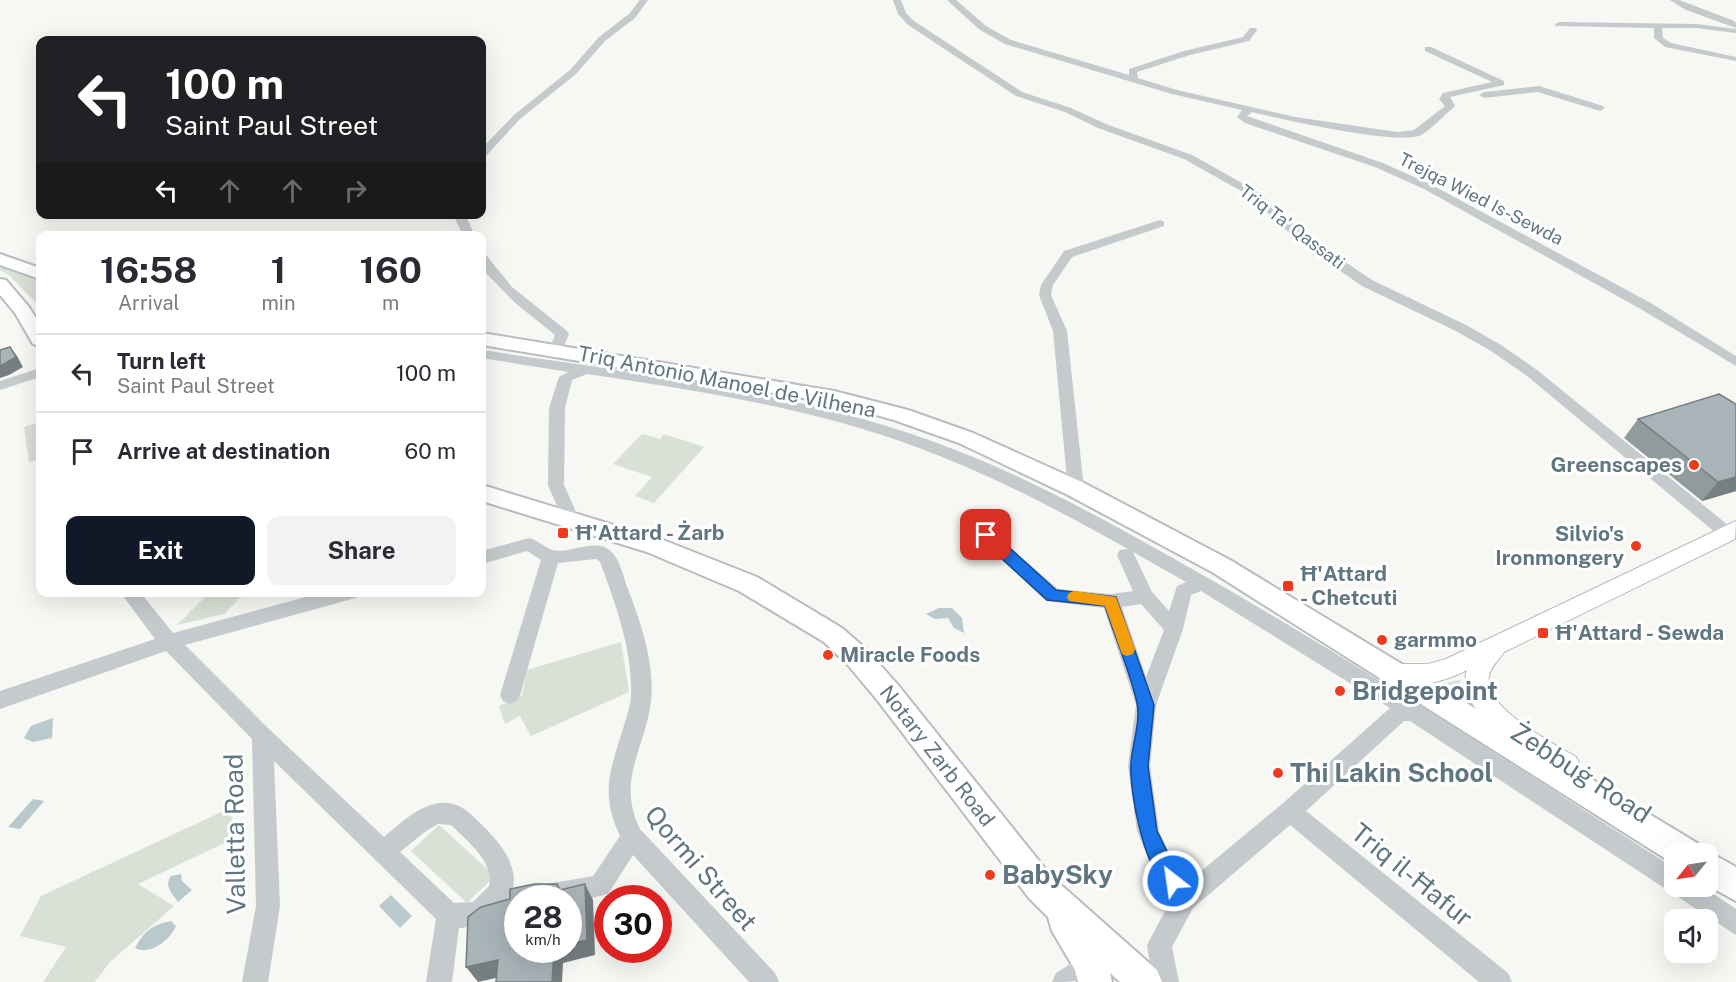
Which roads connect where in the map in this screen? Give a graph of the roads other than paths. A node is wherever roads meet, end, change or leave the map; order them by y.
1 (644, 0) edge
2 (897, 0) edge
3 (951, 0) edge
4 (1674, 0) edge
5 (1559, 24) dead end
6 (1658, 26) junction
7 (1736, 26) edge
8 (1252, 30) dead end
9 (1736, 31) edge
10 (1428, 49) dead end
11 (1734, 59) dead end
12 (1134, 79) junction
13 (1444, 97) junction
14 (1600, 108) dead end
15 (1251, 109) junction
16 (486, 150) edge
17 (1160, 224) dead end
18 (0, 251) edge
19 (0, 259) edge
20 (36, 264) edge
21 (486, 266) edge
22 (36, 272) edge
23 (0, 282) edge
24 (36, 310) edge
25 (36, 332) edge
26 (486, 340) edge
27 (556, 350) junction
28 (486, 355) edge
29 (1736, 362) edge
30 (584, 371) junction
31 (36, 373) edge
32 (0, 386) edge
33 (1076, 489) junction
34 (486, 494) edge
35 (571, 521) junction
36 (1734, 530) edge
37 (986, 535) dead end
38 (1126, 555) dead end
39 (486, 556) edge
40 (551, 557) junction
41 (1202, 583) junction
42 (1145, 596) junction
43 (133, 597) edge
44 (334, 597) edge
45 (1111, 601) junction
46 (1174, 629) junction
47 (169, 642) junction
48 (1497, 646) junction
49 (1396, 674) junction
50 (510, 695) dead end
51 (0, 700) edge
52 (1146, 705) junction
53 (1415, 712) junction
54 (262, 736) junction
55 (1290, 811) junction
56 (632, 837) junction
57 (1668, 843) edge
58 (1689, 843) edge
59 (384, 852) junction
60 (1718, 862) edge
61 (1718, 874) edge
62 (1736, 874) edge
63 (1664, 875) edge
64 (1736, 885) edge
65 (582, 889) edge
66 (1045, 892) junction
67 (1697, 897) edge
68 (1185, 900) junction
69 (504, 905) edge
70 (467, 914) junction
71 (1736, 923) edge
72 (1084, 976) edge
73 (255, 982) edge
74 (439, 982) edge
75 (766, 982) edge
76 (1145, 982) edge
77 (1166, 982) edge
78 (1499, 982) edge

1 - 16 street
2 - 36 street, Triq Ta' Qassati
3 - 12 street
4 - 7 street
5 - 6 street
6 - 9 street
6 - 11 street
8 - 12 street
10 - 13 street
12 - 15 street
13 - 14 street
13 - 15 street
15 - 29 street, Trejqa Wied Is-Sewda
17 - 33 street
18 - 20 highway
19 - 22 highway
21 - 27 street
23 - 24 highway
23 - 25 highway
26 - 27 highway, Triq Antonio Manoel de Vilhena
27 - 33 highway, Triq Antonio Manoel de Vilhena
28 - 30 street
30 - 35 street
30 - 41 street
31 - 32 street
33 - 49 highway, Triq Antonio Manoel de Vilhena
34 - 35 highway, Notary Zarb Road
35 - 66 highway, Notary Zarb Road
36 - 48 main road, Żebbuġ Road
37 - 45 street
38 - 42 street
39 - 40 street
40 - 50 street
40 - 56 street, Qormi Street
41 - 46 street
41 - 53 street
42 - 45 street
42 - 46 street
43 - 47 street, Valletta Road
44 - 47 street
45 - 52 street
46 - 52 street
47 - 51 street
47 - 54 street, Valletta Road
48 - 49 main road, Żebbuġ Road
48 - 58 main road, Żebbuġ Road
49 - 57 highway, Triq Antonio Manoel de Vilhena
52 - 68 street
53 - 55 street
53 - 63 street
54 - 59 street
54 - 73 street, Valletta Road
55 - 68 street
55 - 78 street, Triq il-Ħafur
56 - 65 street
56 - 75 street, Qormi Street
59 - 70 street
59 - 70 street
60 - 62 main road, Żebbuġ Road
61 - 64 highway
66 - 72 highway
66 - 76 highway
67 - 71 street
68 - 77 street
69 - 70 street
70 - 74 street

